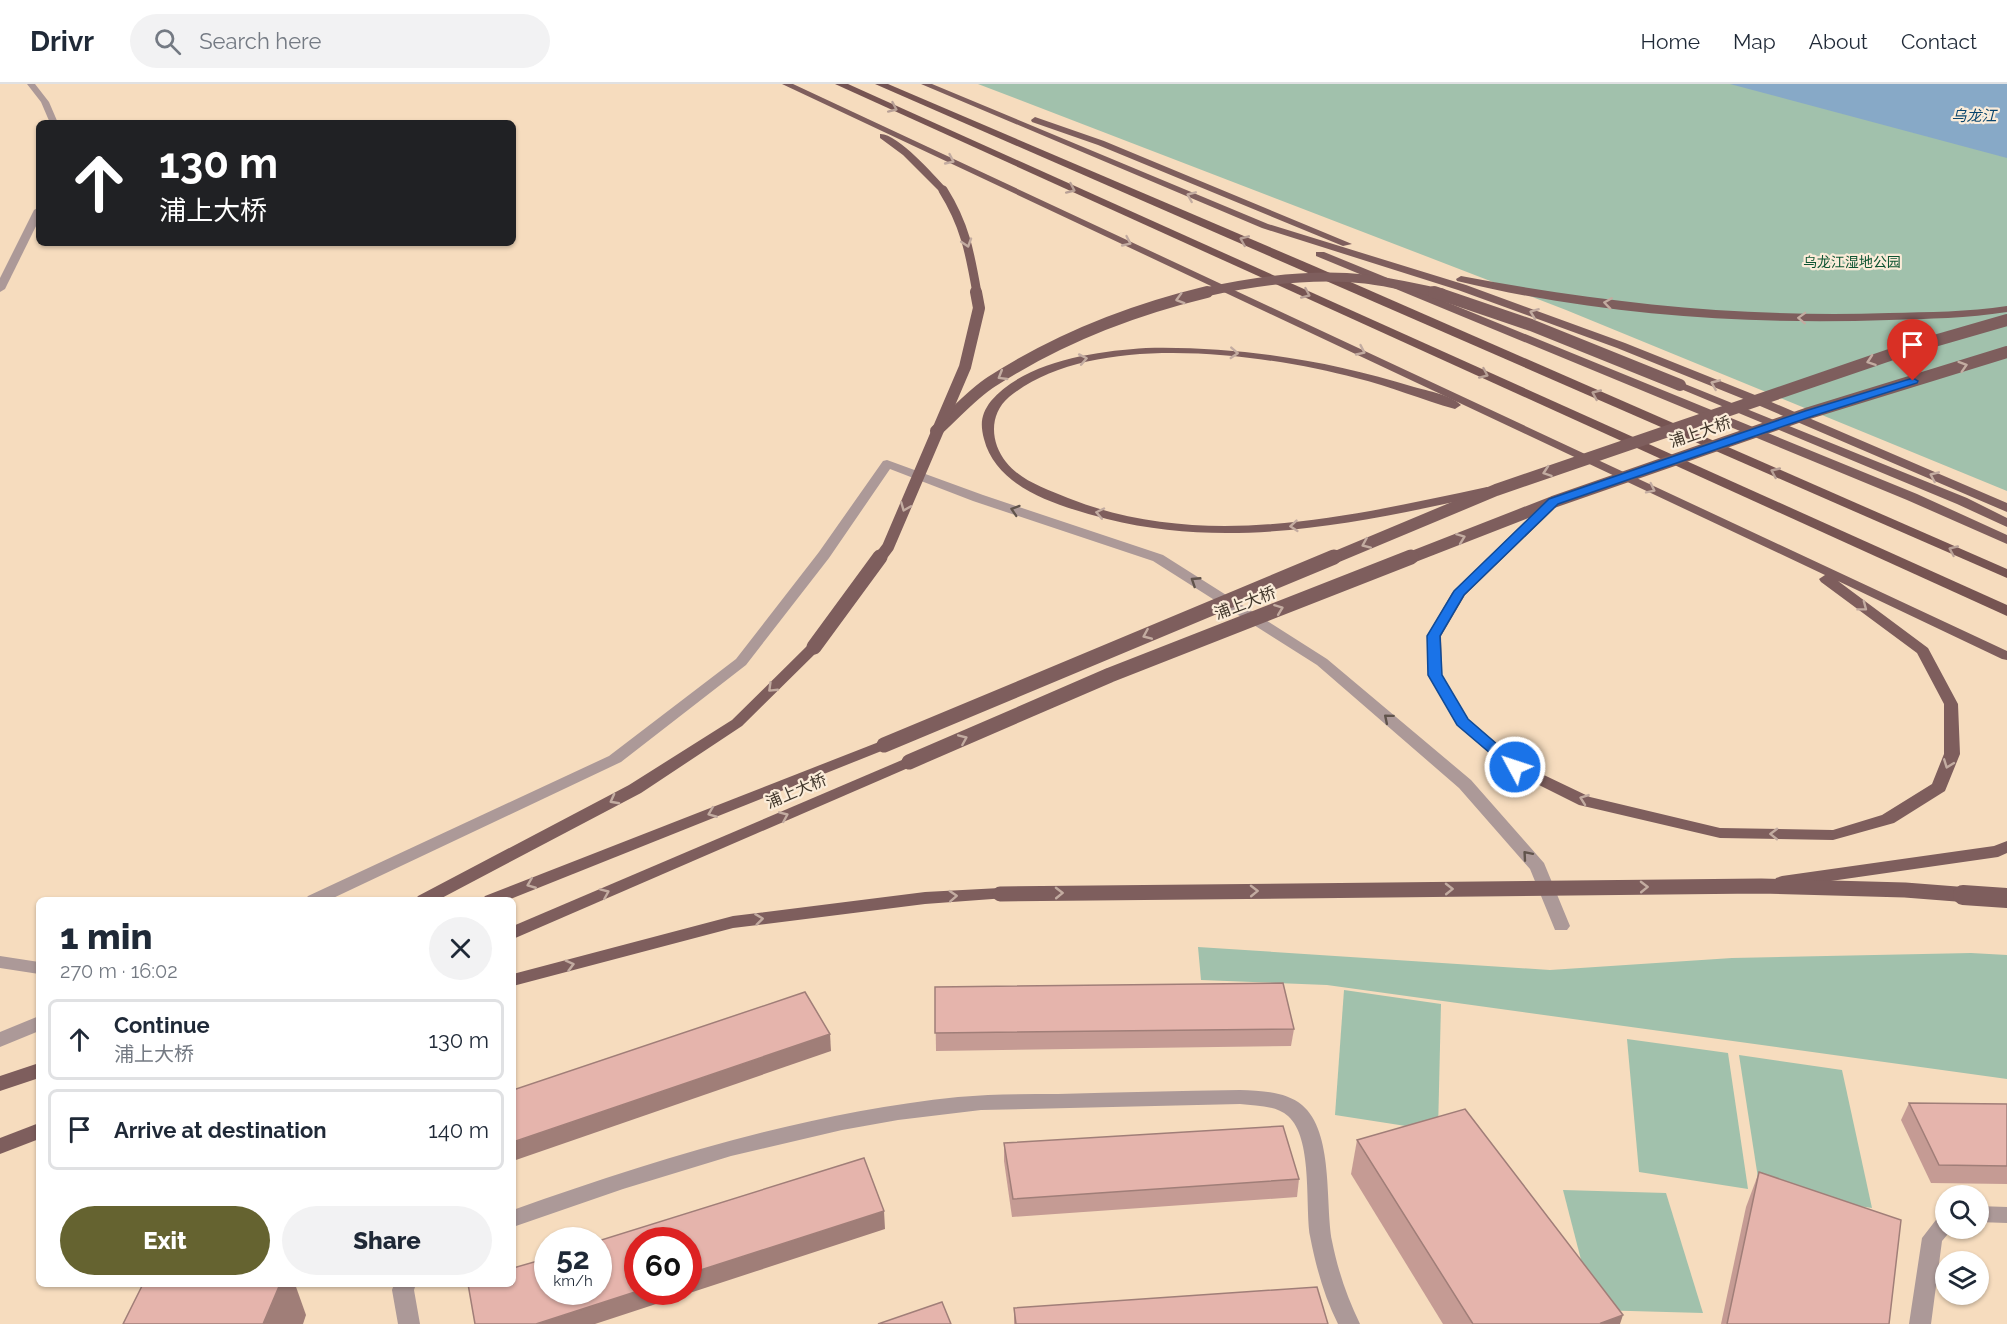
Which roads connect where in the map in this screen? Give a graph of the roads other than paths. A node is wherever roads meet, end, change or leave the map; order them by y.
1 (31, 84) edge
2 (786, 84) edge
3 (840, 84) edge
4 (880, 84) edge
5 (925, 84) edge
6 (933, 84) edge
7 (859, 117) junction
8 (53, 120) edge
9 (1217, 207) junction
10 (36, 216) edge
11 (0, 289) edge
12 (2007, 309) edge
13 (2007, 320) edge
14 (2007, 352) edge
15 (936, 431) junction
16 (1556, 443) junction
17 (1496, 489) junction
18 (1553, 502) junction
19 (2007, 508) edge
20 (2007, 523) edge
21 (2007, 540) edge
22 (1799, 560) junction
23 (2007, 574) edge
24 (2007, 611) edge
25 (2007, 656) edge
26 (2007, 846) edge
27 (1761, 885) junction
28 (320, 897) edge
29 (430, 897) edge
30 (499, 897) edge
31 (2007, 898) edge
32 (1561, 926) dead end
33 (516, 932) edge
34 (0, 962) edge
35 (36, 968) edge
36 (516, 979) edge
37 (36, 1024) edge
38 (0, 1040) edge
39 (36, 1071) edge
40 (0, 1084) edge
41 (36, 1132) edge
42 (0, 1146) edge
43 (1989, 1214) edge
44 (2007, 1215) edge
45 (516, 1218) edge
46 (1935, 1235) edge
47 (404, 1287) edge
48 (409, 1324) edge
49 (1349, 1324) edge
50 (1920, 1324) edge

1 - 8 street
2 - 7 main road
3 -> 24 highway
23 -> 4 highway
9 -> 5 main road
12 -> 6 main road
7 -> 15 main road, bridge
7 -> 16 main road
19 -> 9 main road
9 - 21 main road
10 - 11 street
13 -> 17 main road, bridge
18 -> 14 main road, 浦上大桥, bridge
20 -> 15 main road, bridge
15 -> 29 main road, bridge
17 -> 16 main road, bridge
16 -> 22 main road
17 -> 30 main road, bridge
22 -> 18 main road
33 -> 18 main road, 浦上大桥, bridge
22 - 25 main road
26 - 27 main road, bridge
27 - 31 main road, bridge
36 -> 27 main road, bridge
32 -> 28 street
34 - 35 street
37 - 38 street
39 - 40 main road
41 - 42 main road
43 - 44 street
45 - 49 street
46 - 50 street
47 - 48 street

